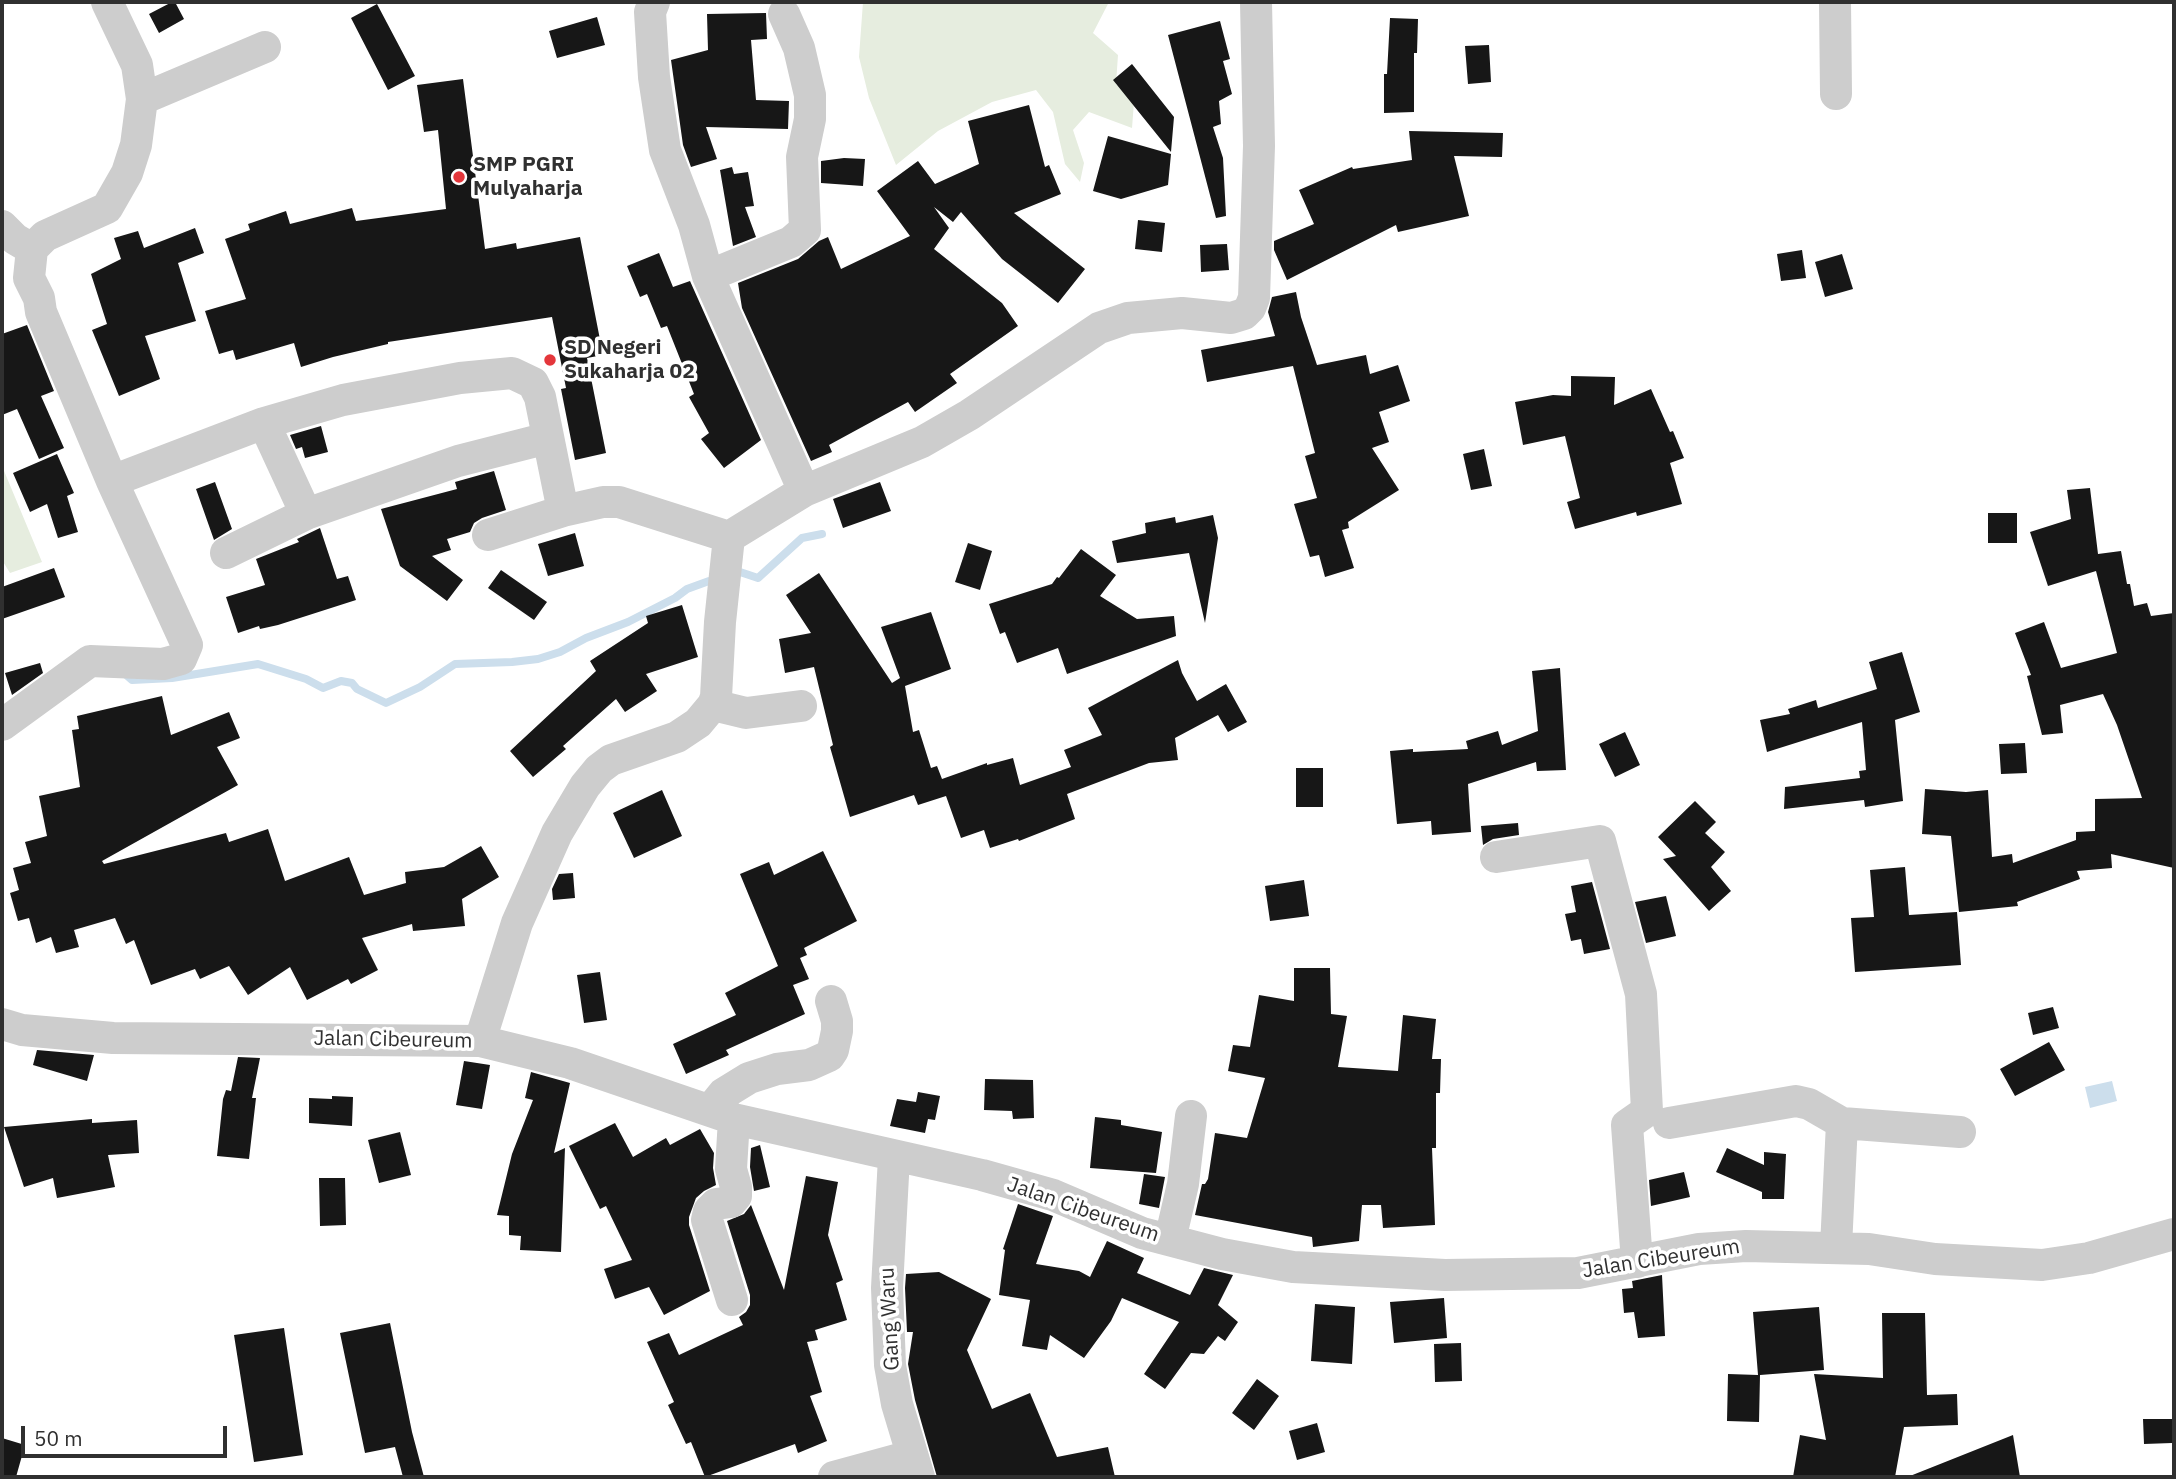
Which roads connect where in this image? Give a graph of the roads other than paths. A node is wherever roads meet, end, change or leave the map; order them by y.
1 (107, 2) edge
2 (654, 2) edge
3 (1256, 2) edge
4 (1835, 2) edge
5 (784, 14) dead end
6 (265, 47) dead end
7 (1836, 93) dead end
8 (142, 99) junction
9 (2, 226) edge
10 (32, 249) junction
11 (708, 276) junction
12 (264, 423) junction
13 (548, 438) junction
14 (111, 481) junction
15 (804, 491) junction
16 (563, 511) junction
17 (306, 514) junction
18 (488, 535) dead end
19 (729, 537) junction
20 (226, 553) dead end
21 (713, 705) junction
22 (801, 706) dead end
23 (2, 725) edge
24 (1496, 857) dead end
25 (831, 1001) dead end
26 (2, 1024) edge
27 (480, 1041) junction
28 (722, 1114) junction
29 (1191, 1116) dead end
30 (1669, 1123) dead end
31 (1842, 1123) junction
32 (1960, 1132) dead end
33 (894, 1157) junction
34 (2174, 1234) edge
35 (1170, 1240) junction
36 (1836, 1247) junction
37 (1637, 1262) junction
38 (732, 1300) dead end
39 (915, 1466) edge
40 (834, 1477) edge

1 - 8 street
2 - 11 street
3 - 15 street
4 - 7 street
5 - 11 street
6 - 8 street
8 - 10 street
9 - 10 street
10 - 14 street
11 - 15 street
12 - 13 street
12 - 14 street
12 - 17 street
13 - 16 street
13 - 17 street
14 - 23 street
15 - 19 street
16 - 18 street
16 - 19 street
17 - 20 street
19 - 21 street
21 - 22 street
21 - 27 street
24 - 37 street
25 - 28 street
26 - 27 street, Jalan Cibeureum
27 - 28 street, Jalan Cibeureum
28 - 33 street, Jalan Cibeureum
28 - 38 street
29 - 35 street
30 - 31 street
31 - 32 street
31 - 36 street
33 - 35 street, Jalan Cibeureum
33 - 39 street, Gang Waru
34 - 36 street, Jalan Cibeureum
35 - 37 street, Jalan Cibeureum
36 - 37 street, Jalan Cibeureum
39 - 40 street

